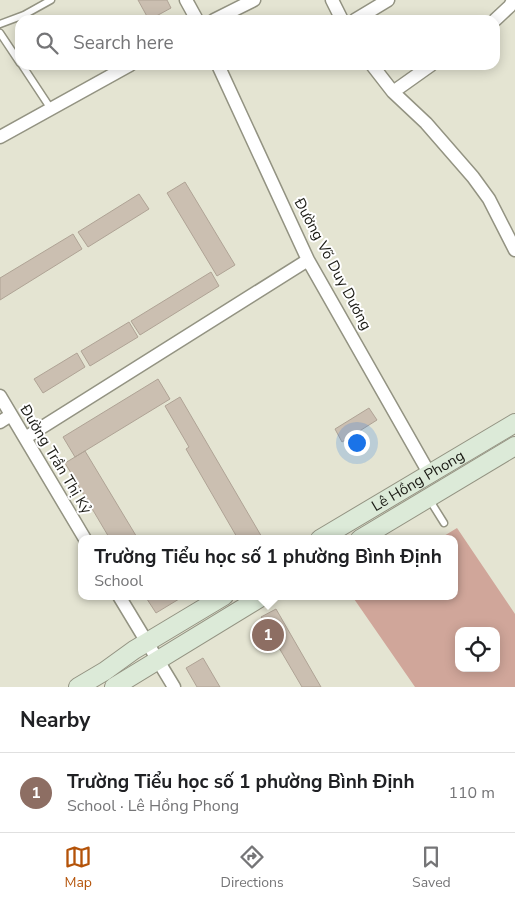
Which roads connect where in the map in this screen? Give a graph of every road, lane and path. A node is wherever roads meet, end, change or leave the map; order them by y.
1 (51, 0) edge
2 (186, 0) edge
3 (254, 0) edge
4 (332, 0) edge
5 (388, 0) edge
6 (513, 0) edge
7 (22, 15) edge
8 (194, 15) edge
9 (224, 15) edge
10 (340, 15) edge
11 (362, 15) edge
12 (500, 16) edge
13 (15, 18) edge
14 (0, 24) edge
15 (0, 33) edge
16 (15, 55) edge
17 (25, 70) edge
18 (121, 70) edge
19 (220, 70) edge
20 (376, 70) edge
21 (424, 70) edge
22 (393, 92) junction
23 (51, 109) junction
24 (0, 137) edge
25 (515, 250) edge
26 (308, 260) junction
27 (0, 396) edge
28 (12, 415) junction
29 (0, 422) edge
30 (515, 423) edge
31 (25, 438) junction
32 (515, 446) edge
33 (429, 473) junction
34 (394, 495) junction
35 (428, 498) junction
36 (405, 512) junction
37 (444, 523) dead end
38 (83, 535) edge
39 (327, 535) edge
40 (367, 535) edge
41 (121, 600) edge
42 (218, 600) edge
43 (256, 600) edge
44 (208, 606) junction
45 (217, 623) junction
46 (146, 642) junction
47 (157, 661) junction
48 (78, 687) edge
49 (114, 687) edge
50 (174, 687) edge

1 - 7 lane
2 - 8 street
3 - 9 street
4 - 10 street
5 - 11 street
6 - 12 street
13 - 14 lane
15 - 16 lane
17 - 23 lane
18 - 23 street
19 - 26 street, Đường Võ Duy Dương
20 - 22 street
21 - 22 street
22 - 25 street
23 - 24 street
26 - 31 street
26 - 33 street, Đường Võ Duy Dương
27 - 28 street, Đường Trần Thị Kỷ
28 - 29 street
28 - 31 street, Đường Trần Thị Kỷ
30 - 33 main road, Lê Hồng Phong
31 - 38 street, Đường Trần Thị Kỷ
32 - 35 main road, Lê Hồng Phong
33 - 34 main road, Lê Hồng Phong
34 - 36 main road
34 - 39 main road, Lê Hồng Phong
35 - 36 main road, Lê Hồng Phong
35 - 37 lane
36 - 40 main road, Lê Hồng Phong
41 - 46 street
42 - 44 main road
43 - 45 main road
44 - 45 main road
44 - 46 main road
45 - 47 main road
46 - 47 street
46 - 48 main road
47 - 49 main road
47 - 50 street

